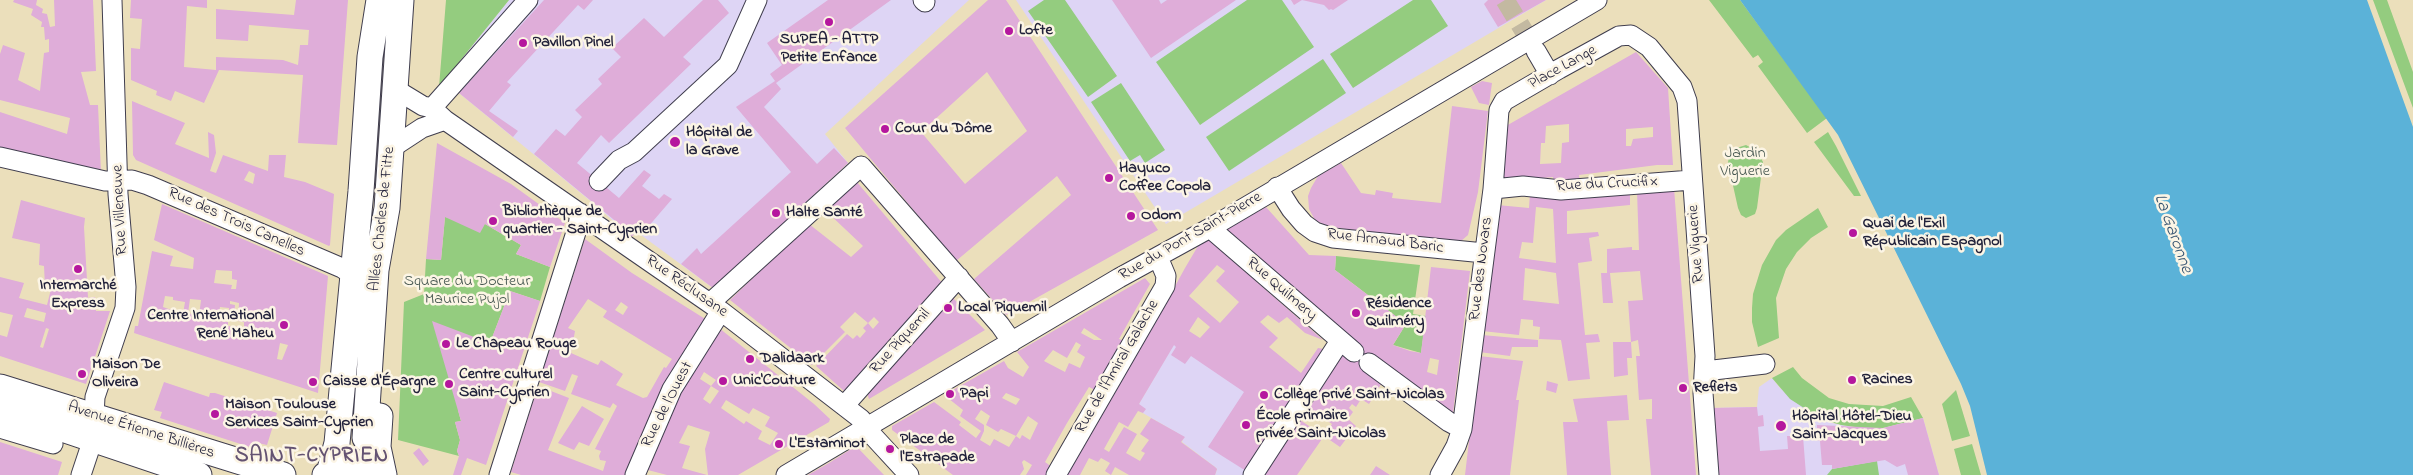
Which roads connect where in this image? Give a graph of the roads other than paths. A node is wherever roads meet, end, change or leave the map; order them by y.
1 (112, 0) edge
2 (379, 0) edge
3 (384, 0) edge
4 (401, 0) edge
5 (528, 0) edge
6 (757, 0) edge
7 (1597, 0) edge
8 (1631, 35) joint
9 (1540, 48) tunnel mouth
10 (1555, 72) junction
11 (395, 89) junction
12 (1499, 110) joint
13 (439, 114) junction
14 (390, 149) junction
15 (0, 157) edge
16 (118, 180) junction
17 (1692, 180) junction
18 (599, 181) dead end
19 (1278, 187) junction
20 (1493, 189) junction
21 (387, 208) junction
22 (580, 213) junction
23 (1210, 228) junction
24 (1484, 252) junction
25 (1158, 257) junction
26 (352, 275) junction
27 (959, 278) junction
28 (715, 307) junction
29 (1012, 342) junction
30 (1354, 352) junction
31 (1765, 364) dead end
32 (1705, 371) junction
33 (0, 387) edge
34 (844, 406) junction
35 (0, 408) edge
36 (94, 427) junction
37 (867, 427) junction
38 (0, 428) edge
39 (1462, 428) junction
40 (53, 444) dead end
41 (327, 474) edge
42 (81, 475) edge
43 (199, 475) edge
44 (283, 475) edge
45 (378, 475) edge
46 (384, 475) edge
47 (500, 475) edge
48 (635, 475) edge
49 (786, 475) edge
50 (909, 475) edge
51 (1056, 475) edge
52 (1253, 475) edge
53 (1440, 475) edge
54 (1709, 475) edge

1 - 16 street, Rue Villeneuve
2 - 26 main road
3 - 21 main road, Allées Charles de Fitte
4 - 11 main road, Allées Charles de Fitte
5 - 13 street
6 - 18 street
7 - 19 street, Rue du Pont Saint-Pierre
8 - 10 street, Place Lange
8 - 17 street, Rue Viguerie
9 - 10 street
10 - 12 street, Place Lange
11 - 13 street, Rue Réclusane
11 - 14 main road, Allées Charles de Fitte
12 - 20 street, Rue des Novars
13 - 14 street
13 - 22 street, Rue Réclusane
14 - 21 main road, Allées Charles de Fitte
15 - 16 street, Rue des Trois Canelles
16 - 26 street, Rue des Trois Canelles
16 - 36 street, Rue Villeneuve
17 - 20 street, Rue du Crucifix
17 - 32 street, Rue Viguerie
19 - 23 street, Rue du Pont Saint-Pierre
19 - 24 street, Rue Arnaud Baric
20 - 24 street, Rue des Novars
21 - 46 main road
22 - 28 street, Rue Réclusane
22 - 47 street
23 - 25 street, Rue du Pont Saint-Pierre
23 - 30 street, Rue Quilmery
24 - 39 street, Rue des Novars
25 - 29 street, Rue du Pont Saint-Pierre
25 - 51 street, Rue de l'Amiral Galache
26 - 41 main road
27 - 28 street, Rue de l'Ouest
27 - 29 street
27 - 34 street, Rue Piquemil
28 - 34 street, Rue Réclusane
28 - 48 street, Rue de l'Ouest
29 - 37 street, Rue du Pont Saint-Pierre
30 - 39 street, Rue Quilmery
30 - 52 street
31 - 32 street
32 - 54 street, Rue Viguerie
33 - 36 main road, Avenue Étienne Billières
34 - 37 street, Rue Réclusane
35 - 36 main road, Avenue Étienne Billières
36 - 42 street, Rue Villeneuve
36 - 43 main road, Avenue Étienne Billières
36 - 44 main road, Avenue Étienne Billières
37 - 49 street, Rue du Pont Saint-Pierre
37 - 50 street, Rue Réclusane
38 - 40 street
39 - 53 street, Rue des Novars
41 - 45 main road

